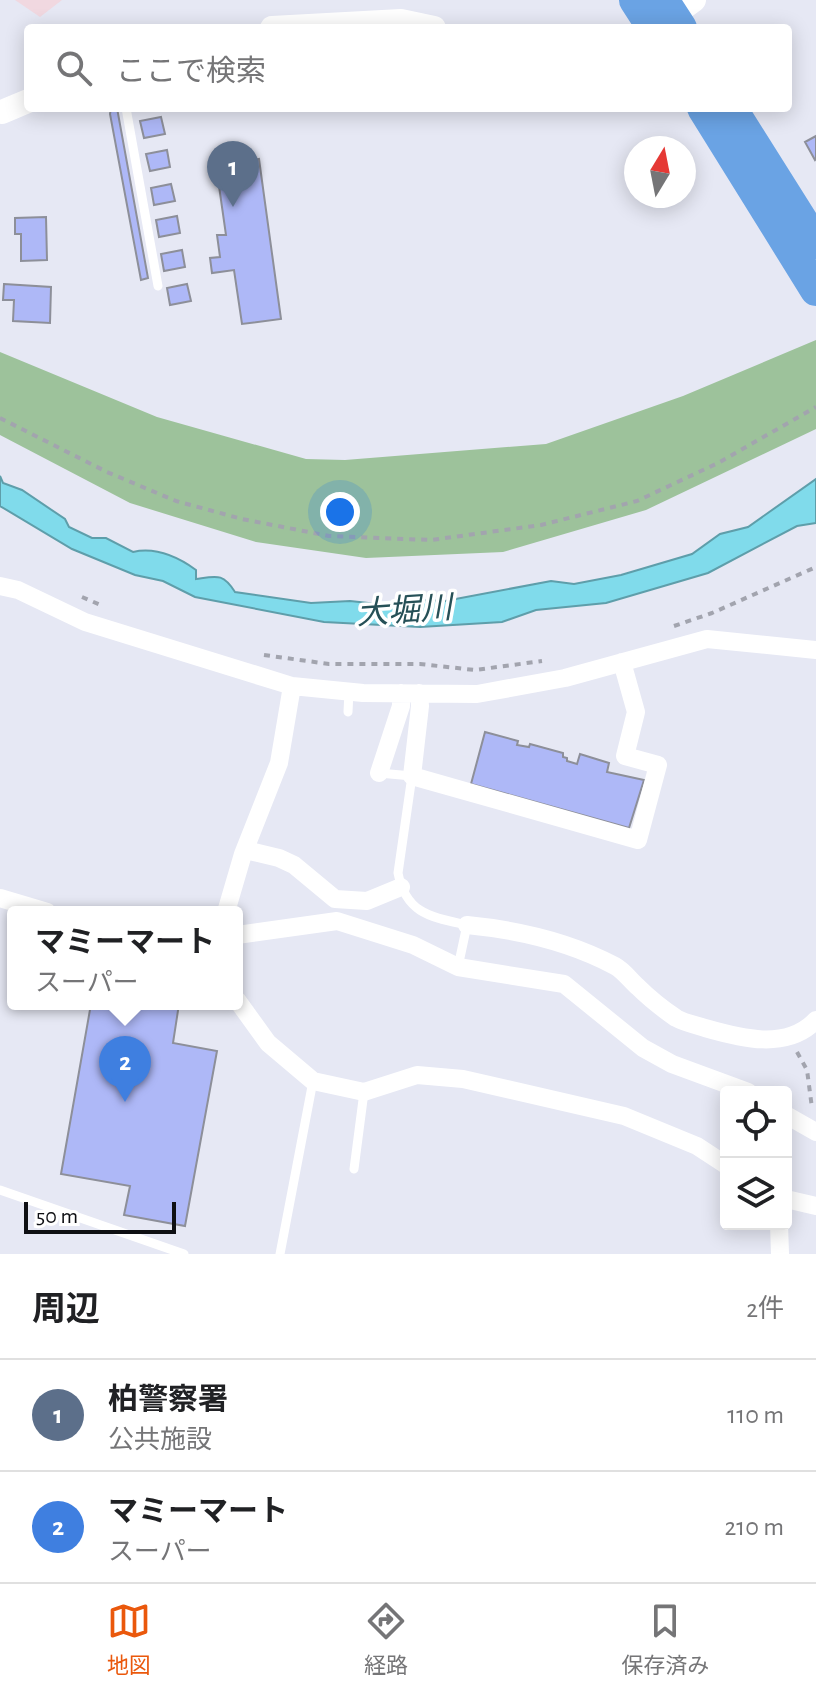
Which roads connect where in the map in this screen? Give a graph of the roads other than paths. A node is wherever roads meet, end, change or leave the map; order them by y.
1 (635, 0) edge
2 (670, 17) edge
3 (346, 24) edge
4 (415, 24) edge
5 (24, 103) edge
6 (127, 112) edge
7 (705, 112) edge
8 (734, 112) edge
9 (1, 117) edge
10 (816, 243) edge
11 (158, 286) dead end
12 (816, 290) edge
13 (0, 586) edge
14 (816, 650) edge
15 (622, 662) junction
16 (292, 686) junction
17 (349, 691) junction
18 (410, 693) junction
19 (348, 712) dead end
20 (379, 773) joint
21 (412, 776) junction
22 (245, 850) junction
23 (401, 887) junction
24 (0, 898) edge
25 (27, 906) edge
26 (228, 906) edge
27 (467, 925) junction
28 (243, 934) edge
29 (458, 967) junction
30 (243, 1008) edge
31 (816, 1020) edge
32 (313, 1081) junction
33 (732, 1086) edge
34 (364, 1092) junction
35 (792, 1118) edge
36 (810, 1128) edge
37 (720, 1161) edge
38 (354, 1169) dead end
39 (0, 1190) edge
40 (792, 1200) edge
41 (816, 1206) edge
42 (779, 1230) edge
43 (184, 1254) edge
44 (280, 1254) edge
45 (780, 1254) edge

1 - 2 highway
3 - 4 street
5 - 9 street
6 - 11 lane
7 - 12 highway
8 - 10 highway
13 - 16 street
14 - 15 street
15 - 18 street
15 - 21 street
16 - 17 street
16 - 22 street
17 - 18 street
17 - 19 lane
18 - 20 street
18 - 21 street
20 - 21 lane
21 - 23 lane
22 - 23 street
22 - 26 street
23 - 27 lane
24 - 25 street
27 - 29 lane
27 - 31 street
28 - 29 street
29 - 33 street
30 - 32 street
32 - 34 street
32 - 44 lane
34 - 37 street
34 - 38 lane
35 - 36 street
39 - 43 lane
40 - 41 street
42 - 45 street

